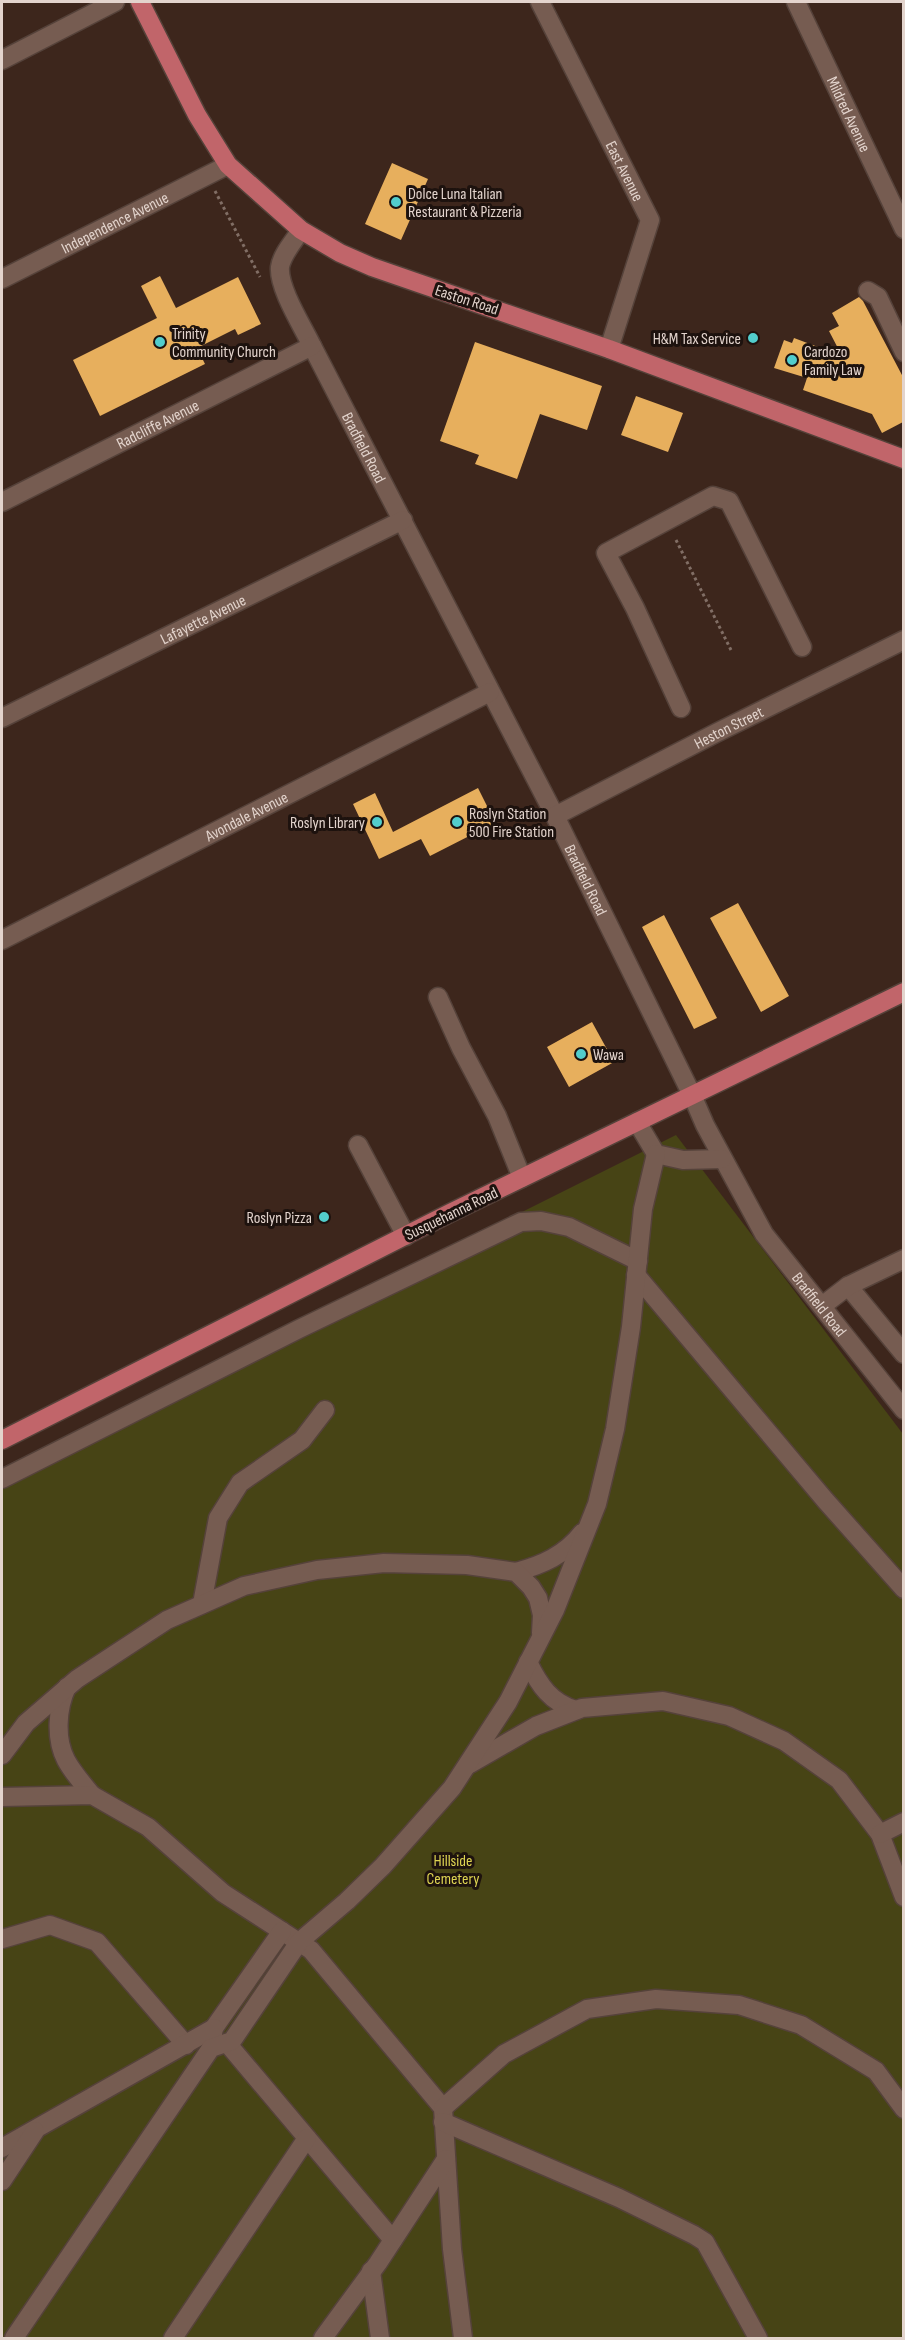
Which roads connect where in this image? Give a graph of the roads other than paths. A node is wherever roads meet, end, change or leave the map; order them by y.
1 (115, 2) edge
2 (140, 2) edge
3 (540, 2) edge
4 (796, 2) edge
5 (2, 60) edge
6 (228, 165) junction
7 (903, 228) edge
8 (301, 230) junction
9 (2, 279) edge
10 (868, 291) dead end
11 (312, 346) junction
12 (609, 349) junction
13 (903, 352) edge
14 (903, 459) edge
15 (2, 502) edge
16 (403, 520) junction
17 (903, 640) edge
18 (802, 647) dead end
19 (490, 692) junction
20 (681, 708) dead end
21 (2, 718) edge
22 (555, 816) junction
23 (2, 940) edge
24 (903, 992) edge
25 (438, 997) dead end
26 (692, 1095) junction
27 (637, 1122) junction
28 (358, 1145) dead end
29 (656, 1154) junction
30 (722, 1159) junction
31 (522, 1178) junction
32 (406, 1236) junction
33 (903, 1259) edge
34 (637, 1268) junction
35 (848, 1286) junction
36 (822, 1306) junction
37 (903, 1354) edge
38 (325, 1410) dead end
39 (903, 1410) edge
40 (2, 1440) edge
41 (2, 1479) edge
42 (588, 1525) junction
43 (516, 1572) junction
44 (903, 1589) edge
45 (202, 1604) junction
46 (541, 1638) junction
47 (528, 1662) junction
48 (67, 1687) junction
49 (576, 1710) junction
50 (2, 1755) edge
51 (466, 1766) junction
52 (92, 1795) junction
53 (2, 1797) edge
54 (903, 1822) edge
55 (880, 1834) junction
56 (903, 1898) edge
57 (282, 1931) junction
58 (2, 1939) edge
59 (299, 1942) junction
60 (214, 2028) junction
61 (186, 2045) junction
62 (219, 2045) junction
63 (895, 2089) edge
64 (903, 2109) edge
65 (443, 2115) junction
66 (38, 2127) junction
67 (307, 2138) junction
68 (2, 2148) edge
69 (446, 2160) junction
70 (2, 2181) edge
71 (393, 2240) junction
72 (371, 2271) junction
73 (14, 2338) edge
74 (173, 2338) edge
75 (323, 2338) edge
76 (380, 2338) edge
77 (463, 2338) edge
78 (758, 2338) edge

1 - 5 street
2 - 6 main road, Easton Road
3 - 12 street, East Avenue
4 - 7 street, Mildred Avenue
6 - 8 main road, Easton Road
6 - 9 street, Independence Avenue
8 - 11 street, Bradfield Road
8 - 12 main road, Easton Road
10 - 13 street
11 - 15 street, Radcliffe Avenue
11 - 16 street, Bradfield Road
12 - 14 main road, Easton Road
16 - 19 street, Bradfield Road
16 - 21 street, Lafayette Avenue
17 - 22 street, Heston Street
18 - 20 street
19 - 22 street, Bradfield Road
19 - 23 street, Avondale Avenue
22 - 26 street, Bradfield Road
24 - 26 main road, Susquehanna Road
25 - 31 street
26 - 27 main road, Susquehanna Road
26 - 30 street, Bradfield Road
27 - 29 street
27 - 31 main road, Susquehanna Road
28 - 32 street
29 - 30 street
29 - 34 street
30 - 36 street, Bradfield Road
31 - 32 main road, Susquehanna Road
32 - 40 main road, Susquehanna Road
33 - 35 street
34 - 41 street
34 - 42 street
34 - 44 street
35 - 36 street
35 - 37 street
36 - 39 street, Bradfield Road
38 - 45 street
42 - 43 street
42 - 46 street
43 - 45 street
43 - 46 street
45 - 48 street
46 - 47 street
47 - 49 street
47 - 51 street
48 - 50 street
48 - 52 street
49 - 51 street
49 - 55 street
51 - 59 street
52 - 53 street
52 - 57 street
54 - 55 street
55 - 56 street
57 - 59 street
57 - 60 street
58 - 61 street
59 - 62 street
59 - 65 street
60 - 61 street
60 - 62 street
61 - 66 street
62 - 67 street
62 - 73 street
63 - 64 street
63 - 65 street
65 - 69 street
65 - 78 street
66 - 68 street
66 - 70 street
67 - 71 street
67 - 74 street
69 - 71 street
69 - 77 street
71 - 72 street
72 - 75 street
72 - 76 street

